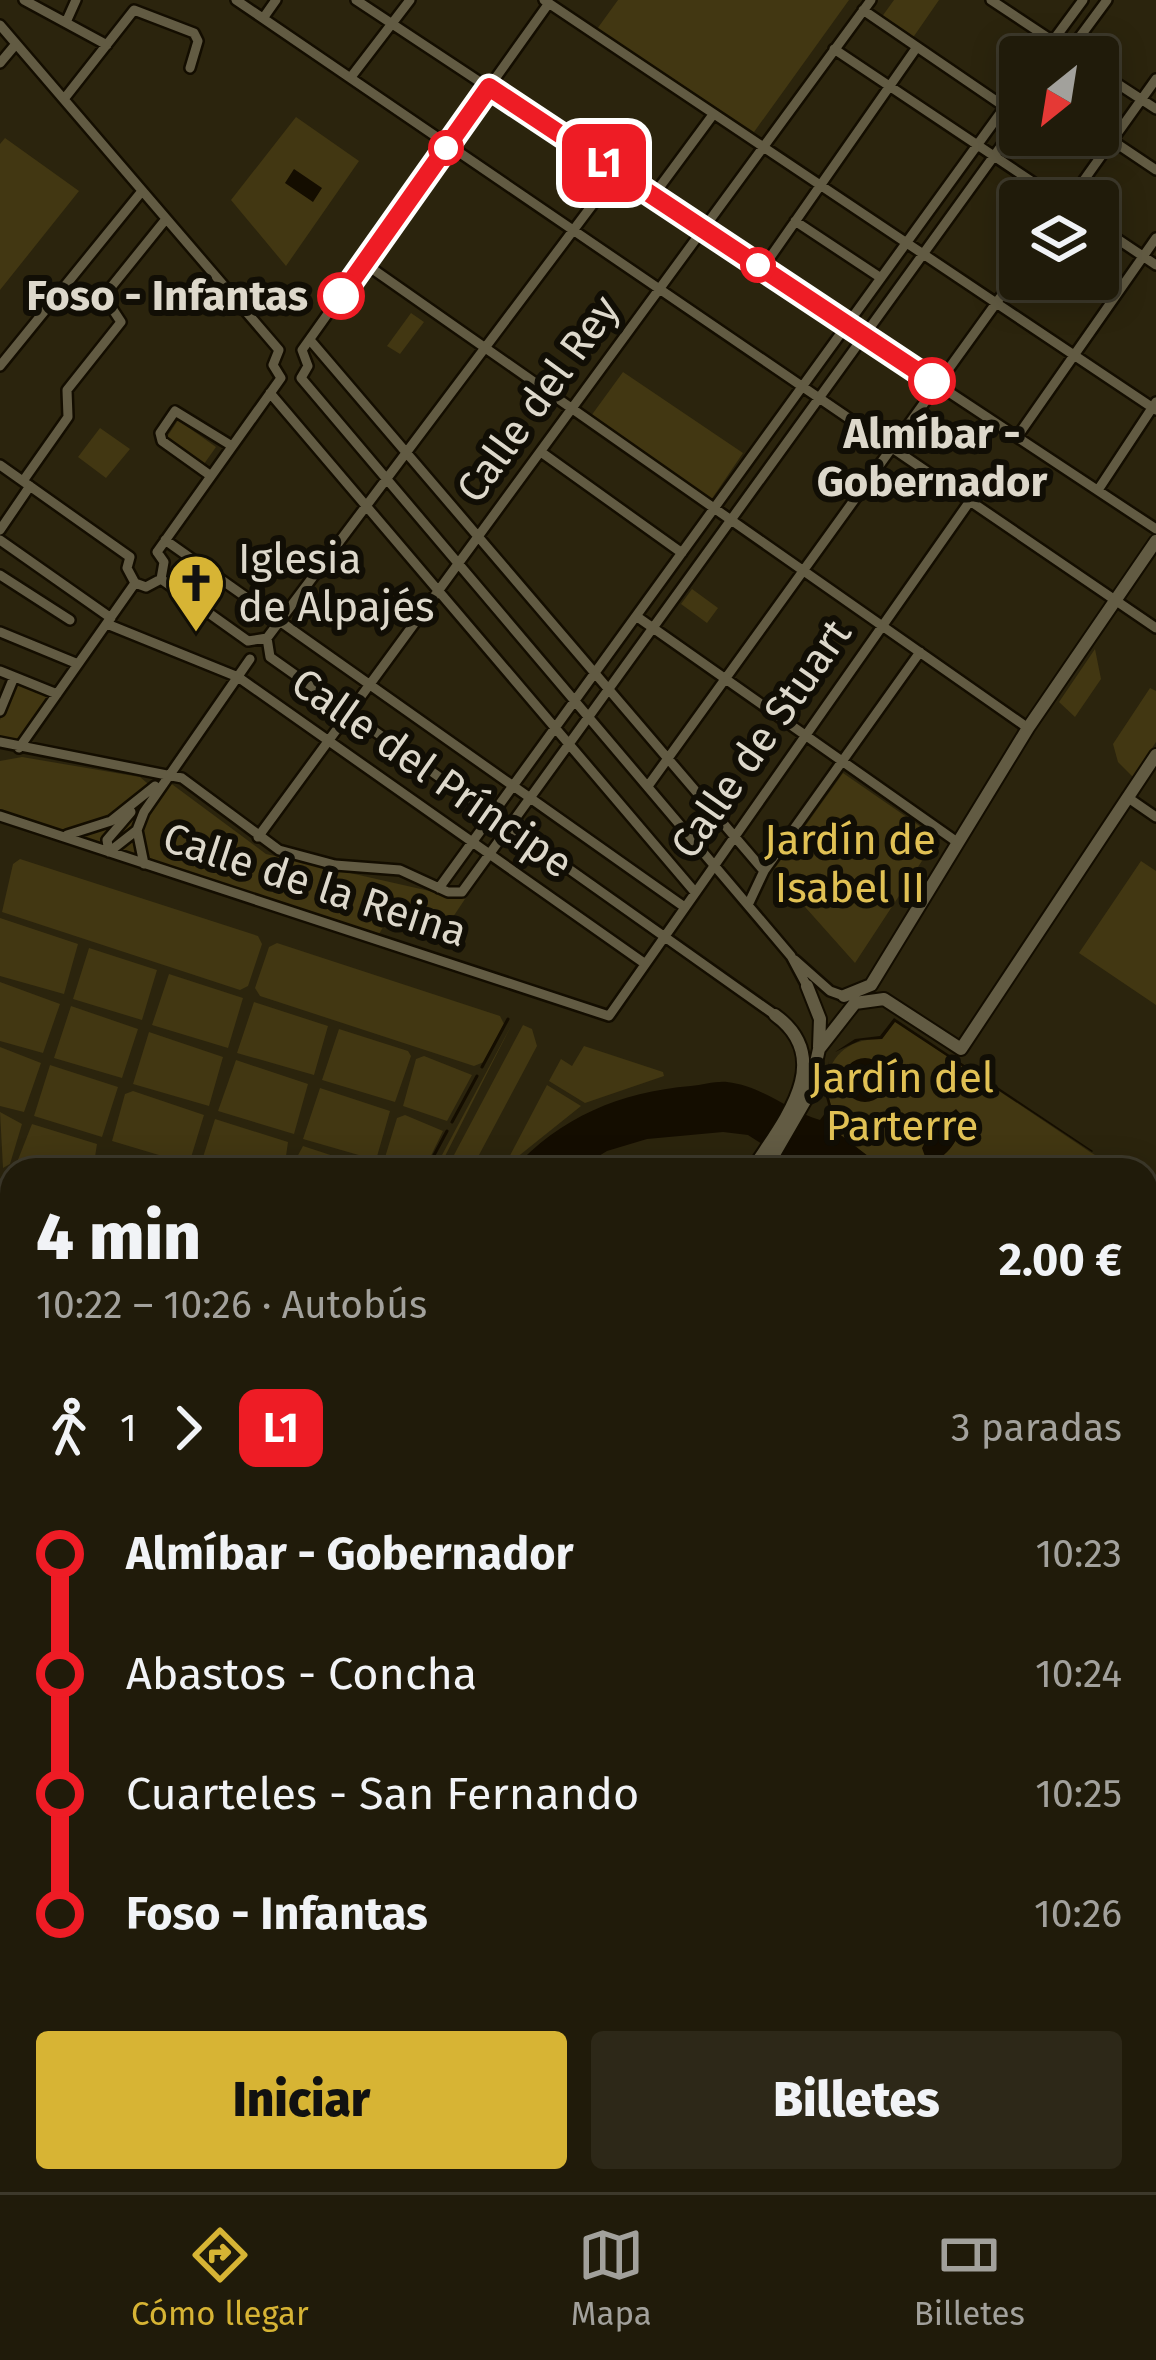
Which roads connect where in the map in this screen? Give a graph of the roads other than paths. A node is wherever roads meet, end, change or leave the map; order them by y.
1 (25, 0) edge
2 (76, 0) edge
3 (236, 0) edge
4 (276, 0) edge
5 (356, 0) edge
6 (410, 0) edge
7 (871, 0) edge
8 (991, 0) edge
9 (1083, 0) edge
10 (1106, 0) edge
11 (549, 1) edge
12 (863, 10) junction
13 (264, 17) junction
14 (67, 20) junction
15 (392, 24) junction
16 (0, 25) edge
17 (1045, 36) edge
18 (1057, 36) edge
19 (1083, 36) edge
20 (16, 44) junction
21 (107, 45) junction
22 (916, 47) junction
23 (834, 49) junction
24 (0, 63) edge
25 (190, 68) dead end
26 (351, 77) junction
27 (1156, 79) edge
28 (1119, 84) edge
29 (889, 86) junction
30 (489, 87) junction
31 (64, 99) junction
32 (1142, 99) junction
33 (999, 103) edge
34 (1156, 109) edge
35 (999, 115) edge
36 (712, 116) junction
37 (1119, 131) edge
38 (448, 144) junction
39 (977, 145) junction
40 (1119, 146) edge
41 (761, 149) junction
42 (999, 149) edge
43 (994, 156) junction
44 (1100, 156) edge
45 (1156, 170) edge
46 (617, 172) junction
47 (1032, 180) edge
48 (1081, 180) edge
49 (819, 187) junction
50 (142, 191) junction
51 (652, 196) junction
52 (166, 219) junction
53 (795, 221) junction
54 (703, 229) junction
55 (573, 231) junction
56 (1156, 238) edge
57 (1119, 240) edge
58 (906, 244) junction
59 (922, 255) junction
60 (1143, 256) junction
61 (364, 263) junction
62 (1156, 265) edge
63 (762, 268) junction
64 (881, 278) junction
65 (658, 290) junction
66 (999, 300) edge
67 (996, 304) junction
68 (847, 325) junction
69 (864, 336) junction
70 (310, 340) junction
71 (485, 348) junction
72 (279, 350) junction
73 (302, 350) junction
74 (1072, 355) junction
75 (1, 364) edge
76 (281, 378) junction
77 (301, 378) junction
78 (938, 385) junction
79 (802, 386) junction
80 (270, 393) junction
81 (819, 398) junction
82 (1155, 407) edge
83 (571, 409) junction
84 (1017, 437) junction
85 (232, 446) junction
86 (892, 448) junction
87 (408, 451) junction
88 (541, 452) junction
89 (0, 465) edge
90 (211, 476) junction
91 (386, 479) junction
92 (27, 484) junction
93 (1098, 490) junction
94 (970, 501) junction
95 (368, 504) junction
96 (714, 508) junction
97 (731, 520) junction
98 (1156, 529) edge
99 (0, 530) edge
100 (479, 536) junction
101 (0, 540) edge
102 (165, 540) junction
103 (1156, 541) edge
104 (157, 552) junction
105 (682, 553) junction
106 (130, 557) junction
107 (459, 563) junction
108 (804, 571) junction
109 (0, 575) edge
110 (161, 579) junction
111 (135, 583) junction
112 (440, 590) junction
113 (1116, 601) junction
114 (636, 616) junction
115 (70, 620) dead end
116 (109, 621) junction
117 (279, 622) junction
118 (882, 626) junction
119 (653, 628) junction
120 (1156, 628) edge
121 (0, 632) edge
122 (267, 638) junction
123 (248, 641) junction
124 (920, 652) junction
125 (270, 657) junction
126 (250, 659) junction
127 (78, 664) junction
128 (0, 671) edge
129 (595, 673) junction
130 (14, 677) junction
131 (238, 677) junction
132 (726, 680) junction
133 (369, 686) junction
134 (609, 689) junction
135 (57, 694) junction
136 (575, 702) junction
137 (0, 710) edge
138 (349, 712) junction
139 (589, 717) junction
140 (556, 728) junction
141 (1028, 728) junction
142 (805, 735) junction
143 (328, 741) junction
144 (0, 742) edge
145 (570, 743) junction
146 (19, 748) junction
147 (1156, 755) edge
148 (669, 760) junction
149 (843, 762) junction
150 (167, 774) junction
151 (648, 786) junction
152 (513, 787) junction
153 (1127, 797) junction
154 (530, 798) junction
155 (135, 807) junction
156 (493, 815) junction
157 (0, 816) edge
158 (1156, 818) edge
159 (509, 826) junction
160 (137, 830) junction
161 (57, 835) junction
162 (734, 836) junction
163 (258, 837) junction
164 (473, 842) junction
165 (957, 842) junction
166 (109, 852) junction
167 (489, 854) junction
168 (144, 863) junction
169 (713, 864) junction
170 (764, 872) junction
171 (440, 889) junction
172 (694, 891) junction
173 (748, 905) junction
174 (683, 906) junction
175 (663, 936) junction
176 (793, 958) junction
177 (644, 963) junction
178 (807, 986) joint
179 (870, 993) junction
180 (844, 996) joint
181 (775, 1015) joint
182 (609, 1016) joint
183 (789, 1025) junction
184 (827, 1029) junction
185 (797, 1107) junction
186 (771, 1150) junction
187 (763, 1158) edge
188 (769, 1158) edge

1 - 14 street
2 - 14 street
3 - 13 street
4 - 13 street
5 - 15 street
6 - 15 street
7 - 12 street, Calle del Rey
8 - 17 street
9 - 18 street
10 - 19 street
11 - 30 street
11 - 36 street
12 - 22 street
12 - 23 street, Calle del Rey
13 - 26 street
14 - 21 street
15 - 26 street
15 - 30 street
16 - 20 street
20 - 24 street
20 - 31 street
21 - 25 street
21 - 31 street
22 - 29 street
22 - 33 street
23 - 29 street
23 - 41 street, Calle del Rey
26 - 38 street
27 - 32 street
28 - 32 street
29 - 39 street
29 - 49 street
30 - 38 street
30 - 46 street
31 - 50 street
32 - 34 street
32 - 37 street
35 - 39 street
36 - 41 street
36 - 51 street
38 - 55 street
38 - 61 street
39 - 43 street
39 - 58 street
40 - 45 street
41 - 49 street
41 - 54 street, Calle del Rey
42 - 43 street
43 - 47 street
43 - 59 street
44 - 48 street
46 - 51 street
46 - 55 street
49 - 53 street
49 - 58 street
50 - 52 street
50 - 75 street
51 - 54 street
52 - 72 street
52 - 92 street
53 - 63 street
53 - 64 street
54 - 63 street
54 - 65 street, Calle del Rey
55 - 65 street
55 - 71 street
56 - 60 street
57 - 60 street
58 - 59 street
58 - 64 street
59 - 67 street
59 - 69 street
60 - 62 street
60 - 74 street
61 - 70 street
61 - 71 street
63 - 68 street
64 - 68 street
65 - 79 street
65 - 83 street, Calle del Rey
66 - 67 street
67 - 74 street
67 - 78 street
68 - 69 street
68 - 79 street
69 - 78 street
69 - 81 street
70 - 73 street
70 - 87 street
71 - 83 street
71 - 87 street
72 - 73 street
72 - 76 street
73 - 77 street
74 - 82 street
74 - 84 street
76 - 77 street
76 - 80 street
77 - 91 street
78 - 84 street
78 - 86 street
79 - 81 street
79 - 96 street
80 - 85 street
80 - 95 street
81 - 86 street
81 - 97 street
82 - 93 street
83 - 88 street, Calle del Rey
83 - 96 street
84 - 93 street
85 - 90 street
85 - 90 street
86 - 94 street
86 - 108 street
87 - 91 street
87 - 100 street
88 - 100 street, Calle del Rey
88 - 105 street
89 - 92 street
90 - 102 street
91 - 95 street
91 - 107 street
92 - 99 street
92 - 106 street
93 - 98 street
94 - 113 street
94 - 118 street, Calle de Stuart
95 - 112 street
95 - 117 street
96 - 97 street
96 - 105 street
97 - 108 street
97 - 119 street
100 - 107 street, Calle del Rey
100 - 129 street
101 - 116 street, Calle del Príncipe
102 - 104 street
102 - 117 street, Calle del Príncipe
103 - 113 main road
104 - 106 street
104 - 110 street
105 - 114 street
106 - 111 street
107 - 112 street, Calle del Rey
107 - 136 street
108 - 118 street
108 - 132 street
109 - 115 street
110 - 111 street
110 - 123 street
111 - 116 street
112 - 133 street, Calle del Rey
112 - 140 street
113 - 120 street
113 - 141 main road
114 - 119 street
114 - 129 street
116 - 127 street
116 - 131 street, Calle del Príncipe
117 - 122 street
117 - 133 street, Calle del Príncipe
118 - 124 street
118 - 142 street, Calle de Stuart
119 - 132 street
119 - 134 street
121 - 127 street
122 - 123 street
122 - 125 street
123 - 126 street
124 - 141 street
124 - 149 street
125 - 126 street
125 - 138 street, Calle del Príncipe
126 - 131 street
127 - 135 street
128 - 130 street
129 - 134 street
129 - 136 street
130 - 135 street
130 - 137 street
131 - 143 street, Calle del Príncipe
131 - 150 street
132 - 142 street
132 - 148 street
133 - 138 street, Calle del Rey
133 - 152 street, Calle del Príncipe
134 - 139 street
134 - 148 street
135 - 146 street
136 - 139 street
136 - 140 street
138 - 143 street, Calle del Rey
138 - 156 street, Calle del Príncipe
139 - 145 street
139 - 151 street
140 - 145 street
140 - 152 street
141 - 165 main road
142 - 149 street
142 - 162 street, Calle de Stuart
143 - 163 street, Calle del Rey
143 - 164 street, Calle del Príncipe
144 - 146 street
145 - 154 street
145 - 172 street
146 - 150 street
147 - 153 main road
148 - 151 street
148 - 162 street
149 - 165 street
149 - 170 street
150 - 155 street
150 - 160 street
150 - 163 street
151 - 169 street
152 - 154 street, Calle del Príncipe
152 - 156 street
153 - 158 street
153 - 179 main road
154 - 159 street
154 - 174 street, Calle del Príncipe
155 - 161 street
155 - 166 street
156 - 159 street, Calle del Príncipe
156 - 164 street
157 - 161 street, Calle de la Reina
159 - 167 street
159 - 175 street, Calle del Príncipe
160 - 166 street
160 - 168 street
161 - 166 street, Calle de la Reina
162 - 169 street, Calle de Stuart
162 - 170 street
163 - 171 street
164 - 167 street, Calle del Príncipe
164 - 171 street
165 - 179 main road
166 - 168 street, Calle de la Reina
167 - 171 street
167 - 177 street, Calle del Príncipe
168 - 182 street, Calle de la Reina
169 - 172 street, Calle de Stuart
169 - 173 street
170 - 173 street
172 - 174 street, Calle de Stuart
173 - 176 street
174 - 175 street, Calle de Stuart
175 - 177 street, Calle de Stuart
175 - 181 street, Calle del Príncipe
176 - 178 street
176 - 180 street
177 - 182 street, Calle de Stuart
178 - 184 main road
179 - 180 main road
179 - 184 main road
181 - 183 main road
183 - 184 main road
183 - 185 main road
184 - 185 main road
185 - 186 main road
186 - 187 main road
186 - 188 main road

